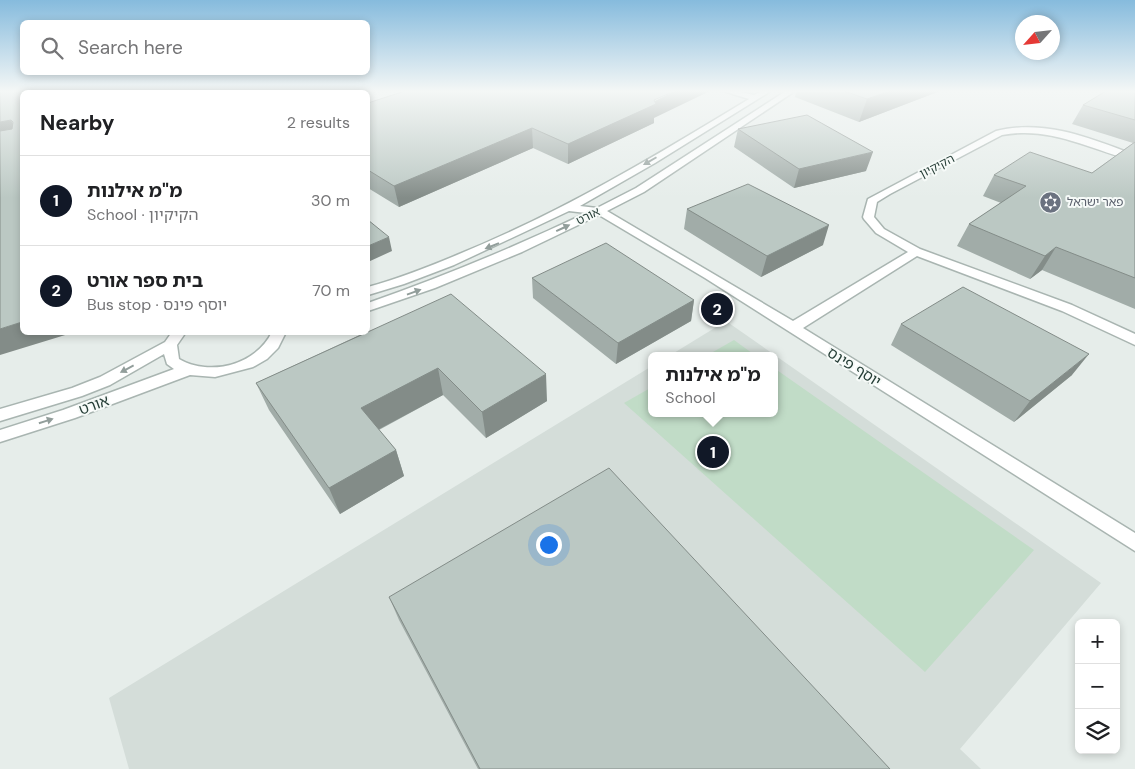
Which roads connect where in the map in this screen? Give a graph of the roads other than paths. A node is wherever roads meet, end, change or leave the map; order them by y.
1 (706, 127) edge
2 (736, 127) edge
3 (1135, 158) edge
4 (567, 208) junction
5 (599, 211) junction
6 (916, 252) junction
7 (370, 290) edge
8 (370, 306) edge
9 (792, 328) junction
10 (278, 335) edge
11 (174, 339) edge
12 (1135, 340) edge
13 (187, 370) junction
14 (0, 415) edge
15 (0, 436) edge
16 (1133, 538) edge

1 -> 4 street, אורט
2 - 5 street, אורט
3 - 6 street, הקיקיון
4 - 5 street, יוסף פינס
4 -> 7 street, אורט
8 -> 5 street, אורט
5 - 9 street, יוסף פינס
6 - 9 street
6 - 12 street, הקיקיון
9 - 16 street, יוסף פינס
10 - 13 street
11 - 13 street
11 -> 14 street, אורט
15 -> 13 street, אורט

